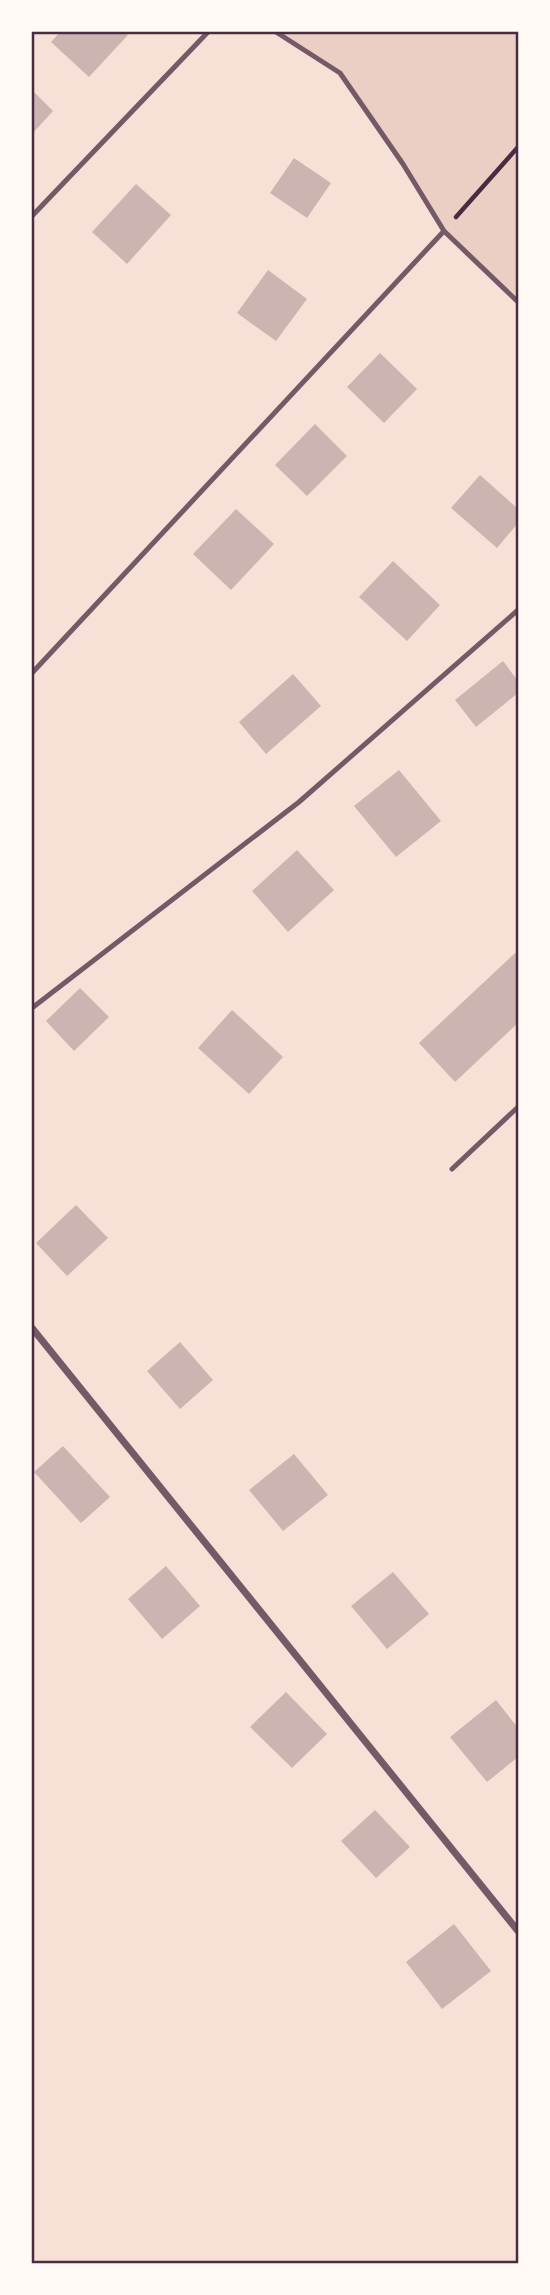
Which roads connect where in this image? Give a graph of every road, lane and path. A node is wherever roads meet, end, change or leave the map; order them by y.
1 (208, 32) edge
2 (276, 32) edge
3 (519, 147) edge
4 (32, 216) edge
5 (443, 231) junction
6 (519, 302) edge
7 (519, 610) edge
8 (32, 673) edge
9 (32, 1008) edge
10 (519, 1107) edge
11 (452, 1169) dead end
12 (32, 1328) edge
13 (519, 1931) edge

1 - 4 lane
2 - 5 lane
3 - 5 path
5 - 6 lane
5 - 8 lane
7 - 9 lane
10 - 11 lane
12 - 13 street

